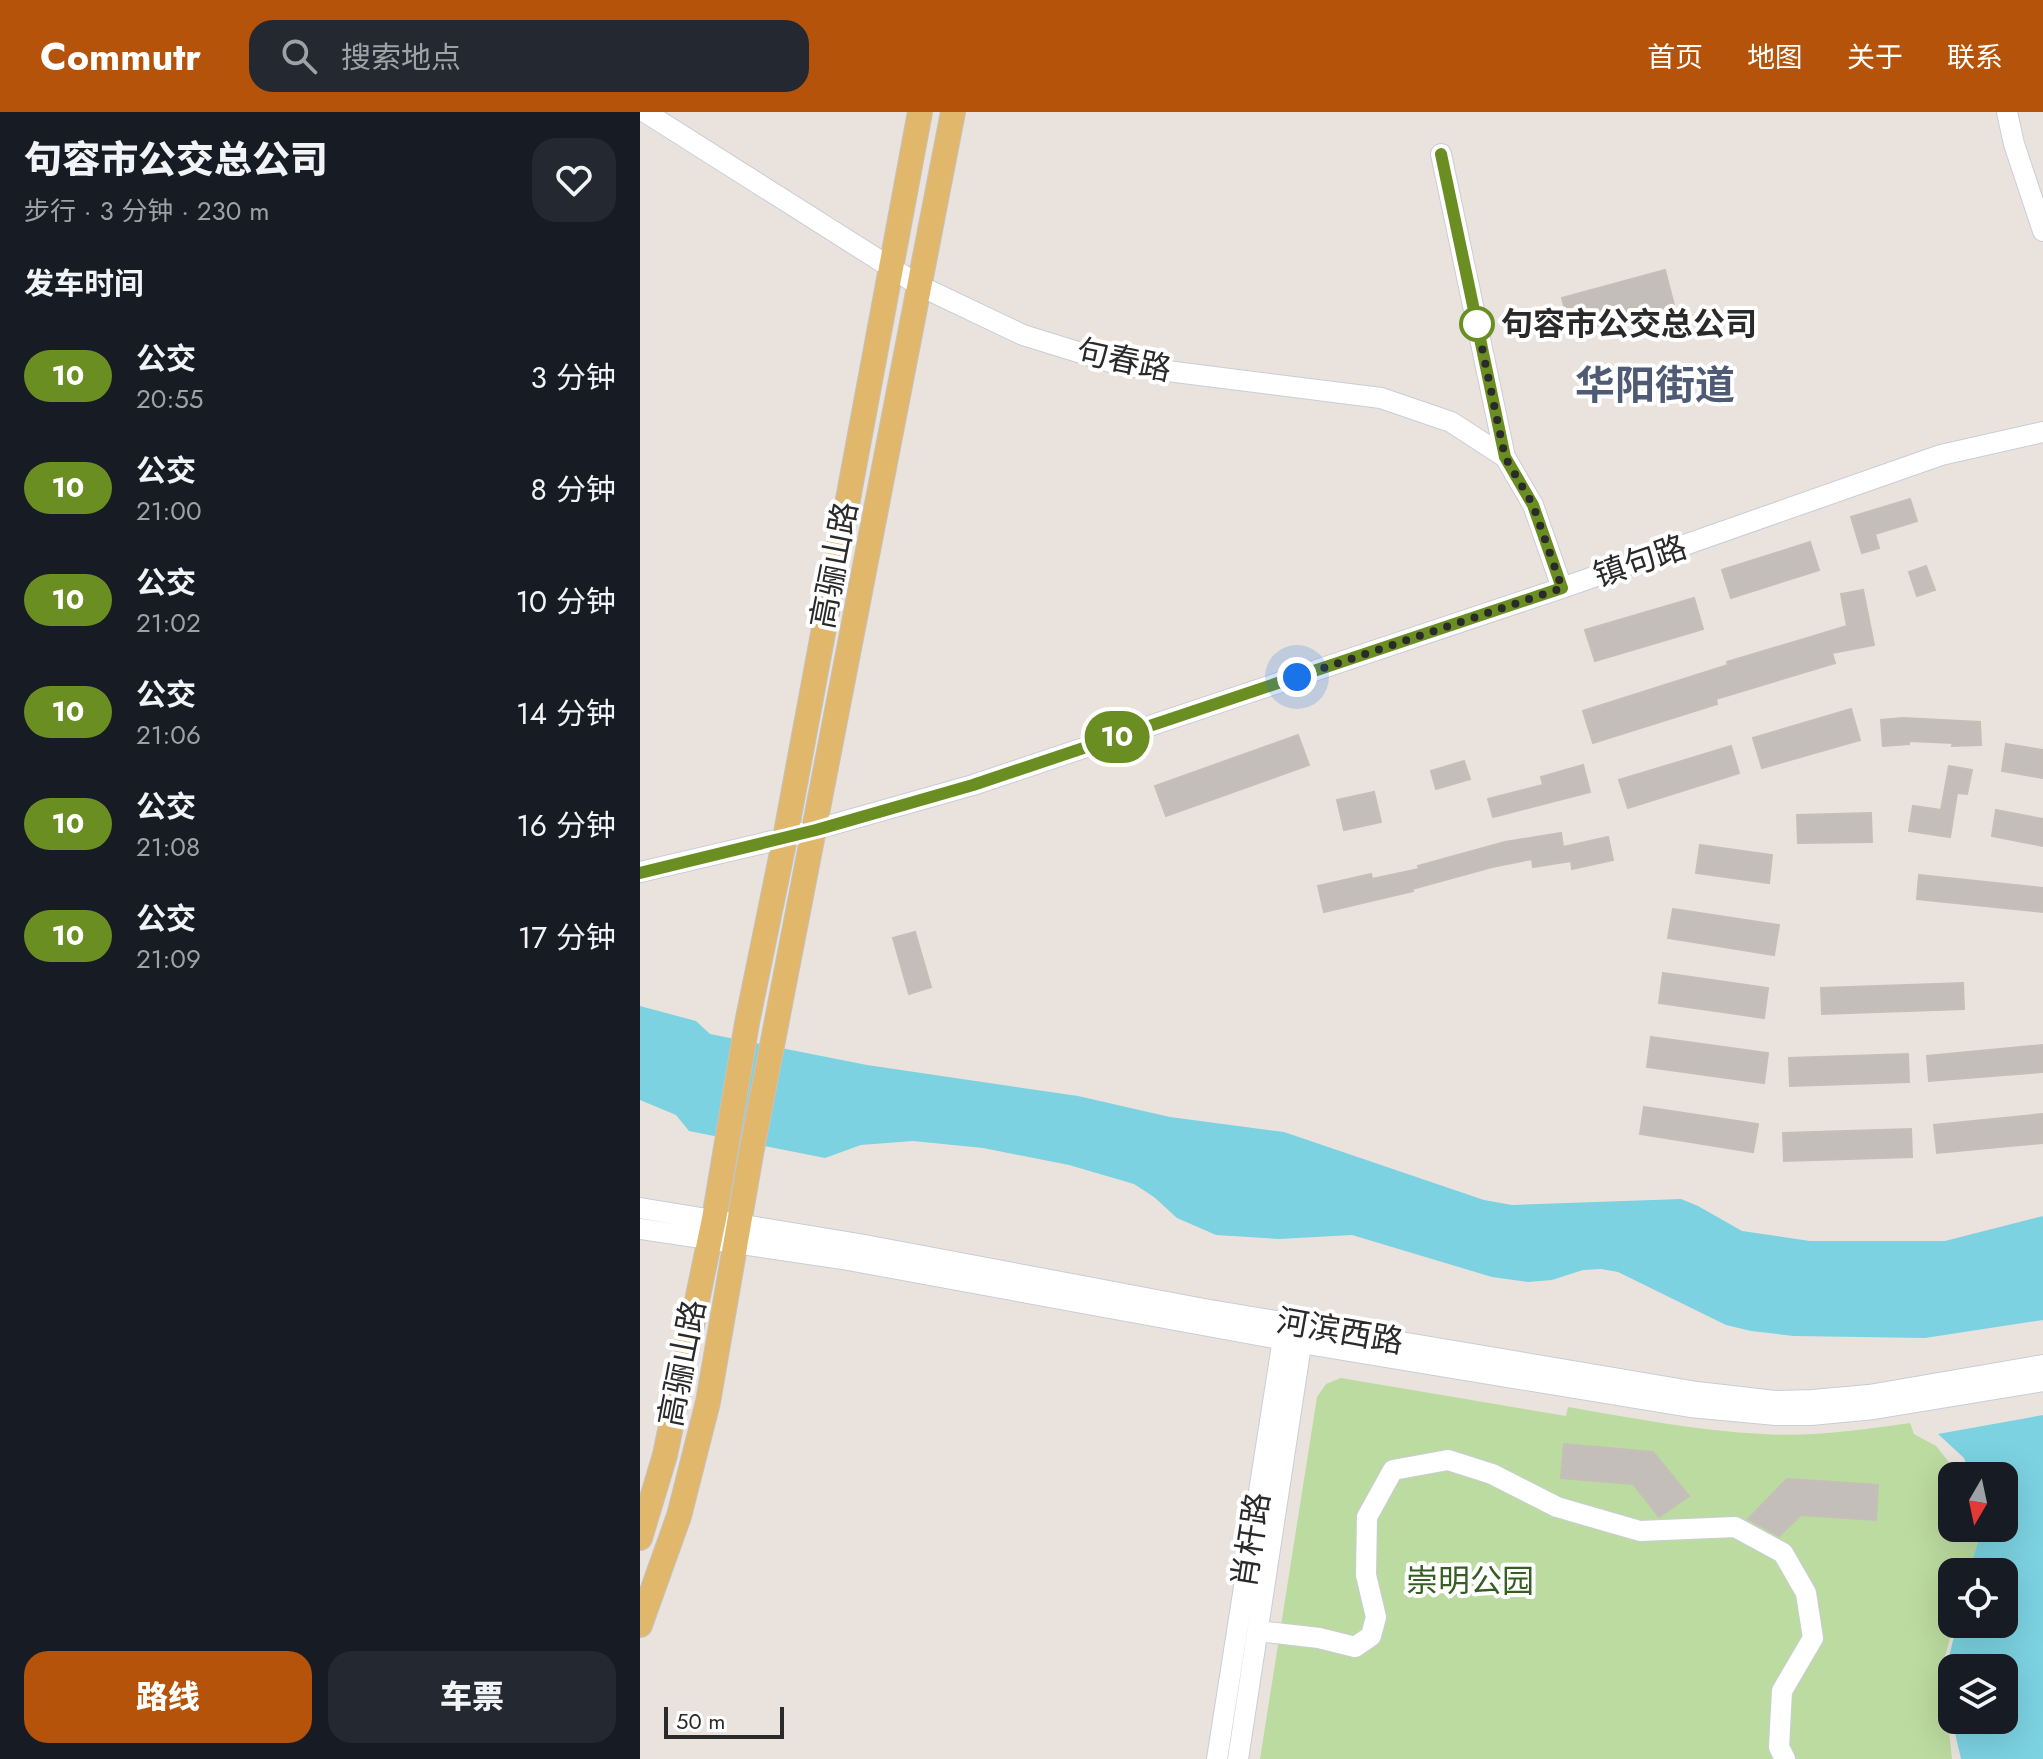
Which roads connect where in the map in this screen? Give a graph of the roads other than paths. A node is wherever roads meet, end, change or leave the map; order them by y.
1 (645, 112) edge
2 (920, 112) edge
3 (953, 112) edge
4 (2007, 112) edge
5 (1441, 154) dead end
6 (2043, 231) edge
7 (891, 268) junction
8 (920, 286) junction
9 (2043, 432) edge
10 (1505, 457) junction
11 (1562, 588) junction
12 (816, 830) junction
13 (785, 838) junction
14 (640, 872) edge
15 (640, 1208) edge
16 (640, 1229) edge
17 (712, 1229) junction
18 (738, 1233) junction
19 (1293, 1332) junction
20 (2043, 1365) edge
21 (2043, 1381) edge
22 (640, 1538) edge
23 (640, 1625) edge
24 (1258, 1631) junction
25 (1217, 1759) edge
26 (1238, 1759) edge
27 (1785, 1759) edge

1 - 7 street, 句春路
2 - 7 main road, 高骊山路
3 - 8 main road, 高骊山路
4 - 6 street
5 - 10 street
7 - 8 street, 句春路
7 - 13 main road, 高骊山路
8 - 10 street, 句春路
8 - 12 main road, 高骊山路
9 - 11 street, 镇句路
10 - 11 street, 句春路
11 - 12 street, 镇句路
12 - 13 street, 镇句路
12 - 18 main road, 高骊山路
13 - 14 street, 镇句路
13 - 17 main road, 高骊山路
15 - 17 street, 河滨西路
16 - 17 street, 河滨西路
17 - 18 street, 河滨西路
17 - 22 main road, 高骊山路
18 - 19 street, 河滨西路
18 - 23 main road, 高骊山路
19 - 20 street, 河滨西路
19 - 21 street, 河滨西路
19 - 24 street, 肖杆路
19 - 25 street, 肖杆路
24 - 26 street, 肖杆路
24 - 27 street

